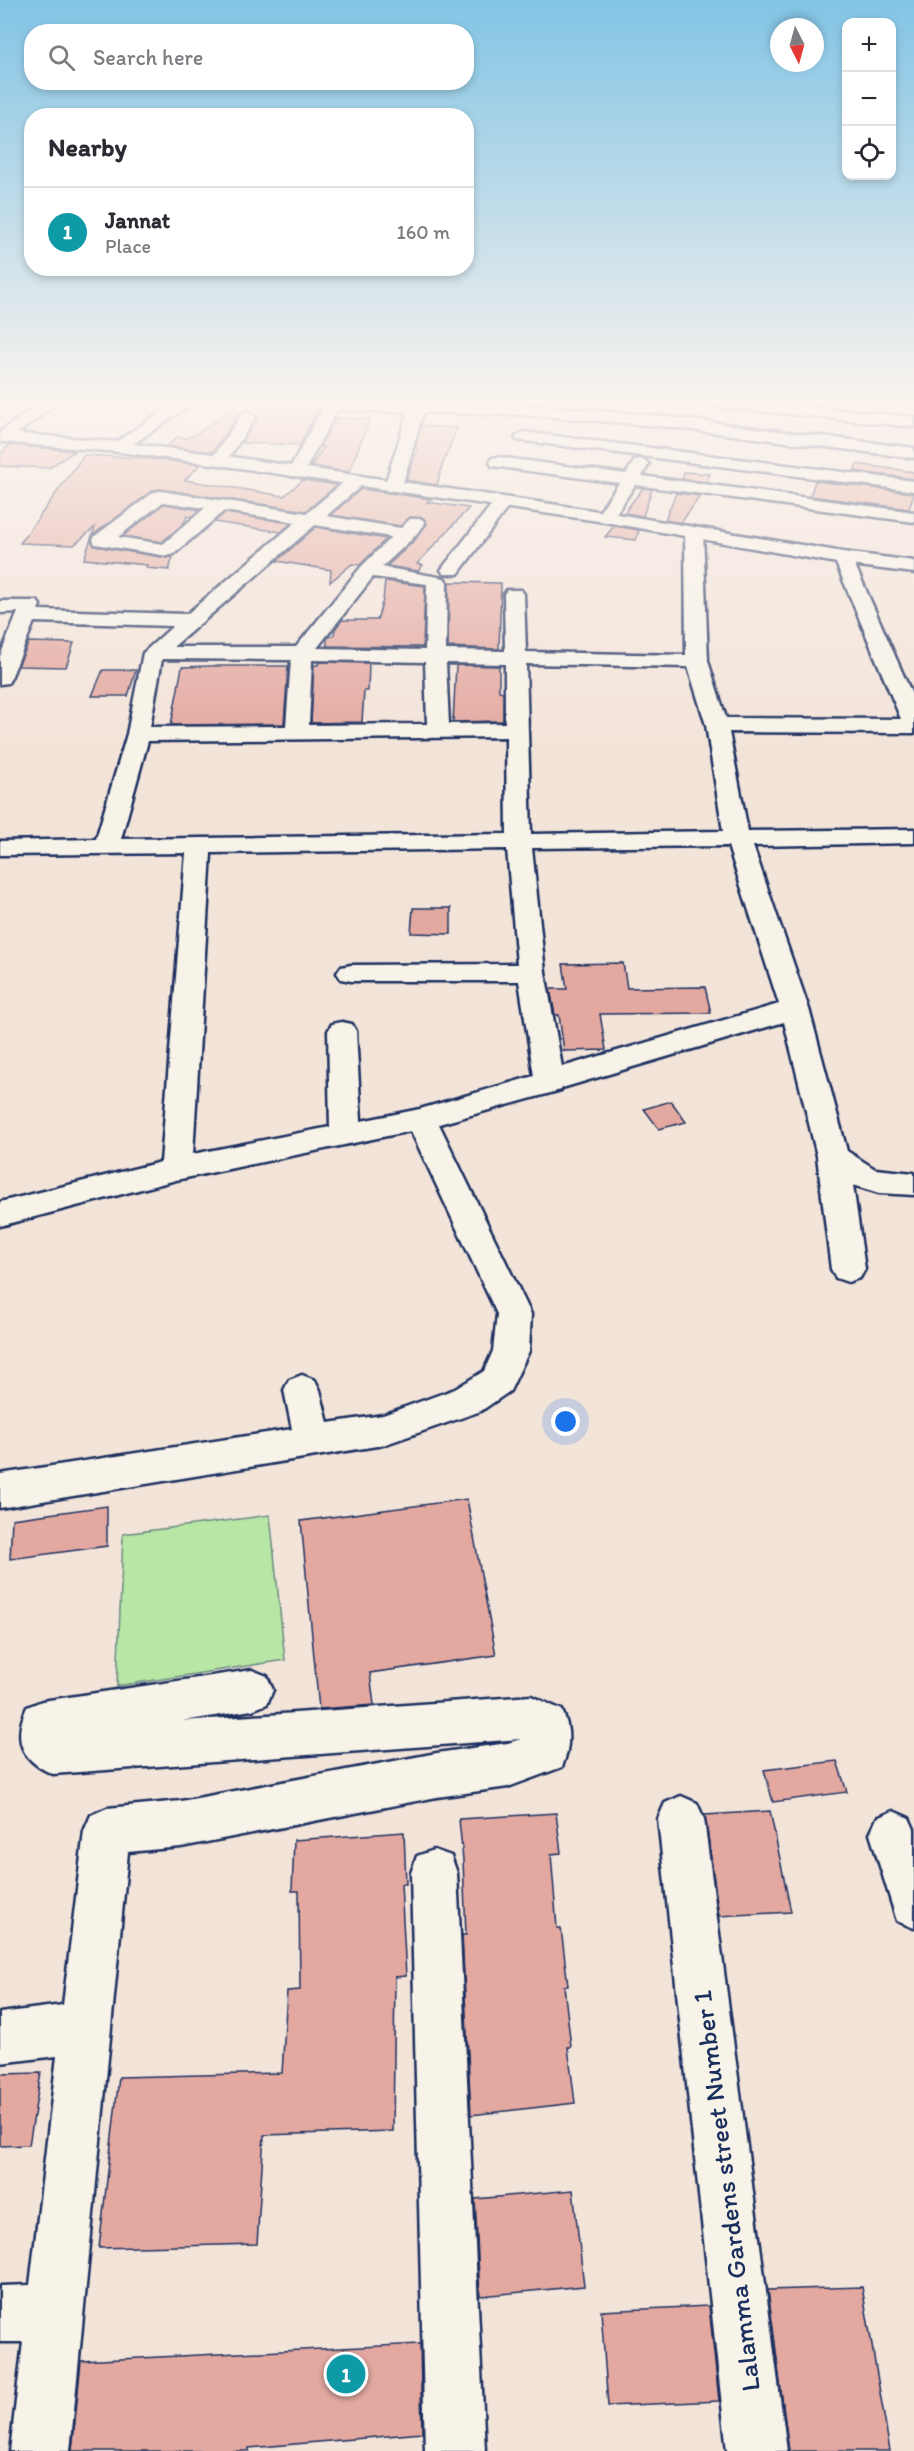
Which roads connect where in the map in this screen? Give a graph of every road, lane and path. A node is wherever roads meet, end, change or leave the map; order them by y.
1 (136, 514) edge
2 (210, 514) edge
3 (274, 514) edge
4 (317, 514) edge
5 (492, 514) edge
6 (586, 514) edge
7 (607, 514) edge
8 (894, 514) edge
9 (605, 517) junction
10 (914, 517) edge
11 (420, 518) dead end
12 (310, 520) junction
13 (694, 532) junction
14 (407, 534) junction
15 (843, 558) junction
16 (913, 564) edge
17 (369, 572) junction
18 (437, 577) junction
19 (514, 594) dead end
20 (0, 607) edge
21 (27, 616) junction
22 (191, 620) junction
23 (8, 644) edge
24 (302, 652) junction
25 (153, 653) junction
26 (435, 657) junction
27 (516, 659) junction
28 (697, 660) junction
29 (889, 666) junction
30 (914, 666) edge
31 (0, 678) edge
32 (717, 725) junction
33 (914, 725) edge
34 (438, 730) junction
35 (516, 730) junction
36 (297, 733) junction
37 (138, 734) junction
38 (914, 836) edge
39 (739, 838) junction
40 (519, 841) junction
41 (199, 845) junction
42 (107, 846) junction
43 (0, 848) edge
44 (531, 972) junction
45 (351, 973) dead end
46 (795, 1009) junction
47 (342, 1031) dead end
48 (550, 1083) junction
49 (421, 1119) junction
50 (346, 1136) junction
51 (833, 1156) junction
52 (176, 1169) junction
53 (914, 1184) edge
54 (0, 1214) edge
55 (848, 1269) dead end
56 (302, 1390) dead end
57 (314, 1443) junction
58 (0, 1491) edge
59 (252, 1690) dead end
60 (681, 1819) dead end
61 (893, 1834) dead end
62 (434, 1873) dead end
63 (914, 1904) edge
64 (85, 2028) junction
65 (0, 2038) edge
66 (55, 2313) junction
67 (0, 2314) edge
68 (40, 2451) edge
69 (455, 2451) edge
70 (757, 2451) edge

1 - 2 street
3 - 12 street
4 - 12 street
5 - 18 street
6 - 9 street
7 - 9 street
8 - 10 street
9 - 13 street
11 - 14 street
12 - 14 street
12 - 22 street
13 - 15 street
13 - 28 street
14 - 17 street
15 - 16 street
15 - 29 street
17 - 18 street
17 - 24 street
18 - 26 street
19 - 27 street
20 - 21 street
21 - 22 street
21 - 23 street
22 - 25 street
23 - 31 street
24 - 25 street
24 - 26 street
24 - 36 street
25 - 37 street
26 - 27 street
26 - 34 street
27 - 28 street
27 - 35 street
28 - 32 street
29 - 30 street
29 - 33 street
32 - 33 street
32 - 39 street
34 - 35 street
34 - 36 street
35 - 40 street
36 - 37 street
37 - 42 street
38 - 39 street
39 - 40 street
39 - 46 street
40 - 41 street
40 - 44 street
41 - 42 street
41 - 52 street
42 - 43 street
44 - 45 street
44 - 48 street
46 - 48 street
46 - 51 street
47 - 50 street
48 - 49 street
49 - 50 street
49 - 57 street
50 - 52 street
51 - 53 street
51 - 55 street
52 - 54 street
56 - 57 street
57 - 58 street
59 - 64 street
60 - 70 street, Lalamma Gardens street Number 1
61 - 63 street
62 - 69 street
64 - 65 street
64 - 66 street
66 - 67 street
66 - 68 street

